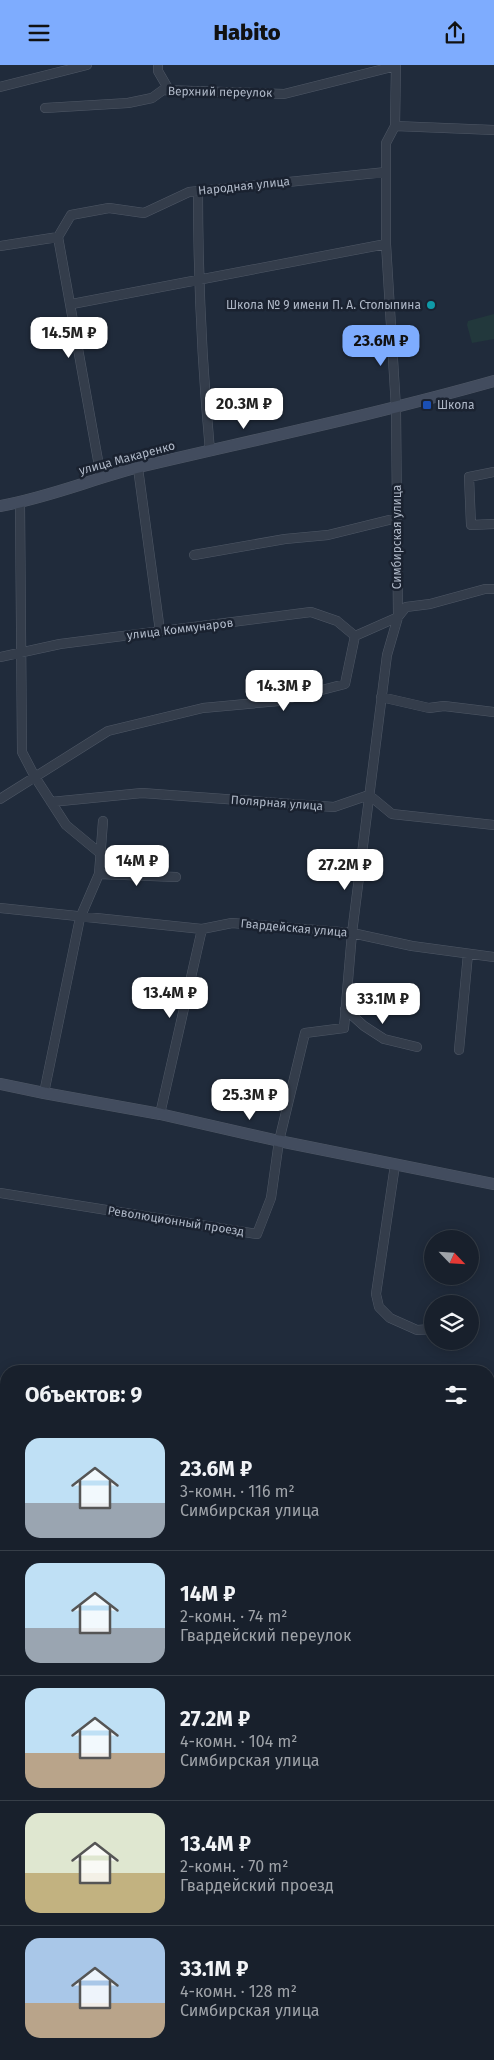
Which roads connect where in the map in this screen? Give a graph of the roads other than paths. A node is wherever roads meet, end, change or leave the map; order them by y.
1 (87, 65) edge
2 (158, 65) edge
3 (396, 66) edge
4 (0, 87) edge
5 (169, 90) junction
6 (45, 109) dead end
7 (395, 126) junction
8 (494, 130) edge
9 (386, 172) junction
10 (198, 191) junction
11 (58, 237) junction
12 (386, 244) junction
13 (0, 246) edge
14 (199, 280) junction
15 (72, 304) junction
16 (494, 381) edge
17 (396, 408) junction
18 (210, 451) junction
19 (138, 468) junction
20 (494, 472) edge
21 (101, 477) junction
22 (20, 503) junction
23 (0, 506) edge
24 (397, 518) junction
25 (494, 524) edge
26 (194, 555) dead end
27 (494, 589) edge
28 (398, 617) junction
29 (160, 631) junction
30 (355, 636) junction
31 (20, 652) junction
32 (0, 657) edge
33 (382, 697) junction
34 (494, 712) edge
35 (35, 777) junction
36 (369, 795) junction
37 (0, 799) edge
38 (51, 802) junction
39 (103, 821) dead end
40 (494, 825) edge
41 (101, 854) junction
42 (99, 874) junction
43 (176, 877) dead end
44 (0, 908) edge
45 (80, 918) junction
46 (202, 929) junction
47 (352, 933) junction
48 (468, 954) junction
49 (494, 957) edge
50 (345, 1009) junction
51 (417, 1047) dead end
52 (459, 1050) dead end
53 (0, 1084) edge
54 (44, 1093) junction
55 (160, 1114) junction
56 (279, 1141) junction
57 (395, 1165) junction
58 (494, 1184) edge
59 (0, 1193) edge
60 (424, 1330) edge

1 - 4 street
2 - 5 street
3 - 5 street, Верхний переулок
3 - 7 street, Симбирская улица
5 - 6 street, Верхний переулок
7 - 8 street
7 - 9 street, Симбирская улица
9 - 10 street, Народная улица
9 - 12 street, Симбирская улица
10 - 11 street, Народная улица
10 - 14 street
11 - 13 street
11 - 15 street
12 - 14 street
12 - 17 street, Симбирская улица
14 - 15 street
14 - 18 street
15 - 21 street
16 - 17 main road, улица Макаренко
17 - 18 main road, улица Макаренко
17 - 24 street, Симбирская улица
18 - 19 main road, улица Макаренко
19 - 21 main road, улица Макаренко
19 - 29 street
20 - 25 street
21 - 22 main road, улица Макаренко
22 - 23 main road, улица Макаренко
22 - 31 street
24 - 26 street
24 - 28 street, Симбирская улица
27 - 28 street
28 - 30 street
28 - 33 street, Симбирская улица
29 - 30 street, улица Коммунаров
29 - 31 street, улица Коммунаров
30 - 35 street
31 - 32 street, улица Коммунаров
31 - 35 street
33 - 34 street
33 - 36 street, Симбирская улица
35 - 37 street
35 - 38 street
36 - 38 street, Полярная улица
36 - 40 street
36 - 47 street, Симбирская улица
38 - 41 street
39 - 41 street
41 - 42 street
42 - 43 street
42 - 45 street
44 - 45 street, Гвардейская улица
45 - 46 street, Гвардейская улица
45 - 54 street
46 - 47 street, Гвардейская улица
46 - 55 street
47 - 48 street, Гвардейская улица
47 - 50 street, Симбирская улица
48 - 49 street, Гвардейская улица
48 - 52 street
50 - 51 street
50 - 56 street, Симбирская улица
53 - 54 main road
54 - 55 main road
55 - 56 main road
56 - 57 main road
56 - 59 street, Революционный проезд
57 - 58 main road
57 - 60 street

